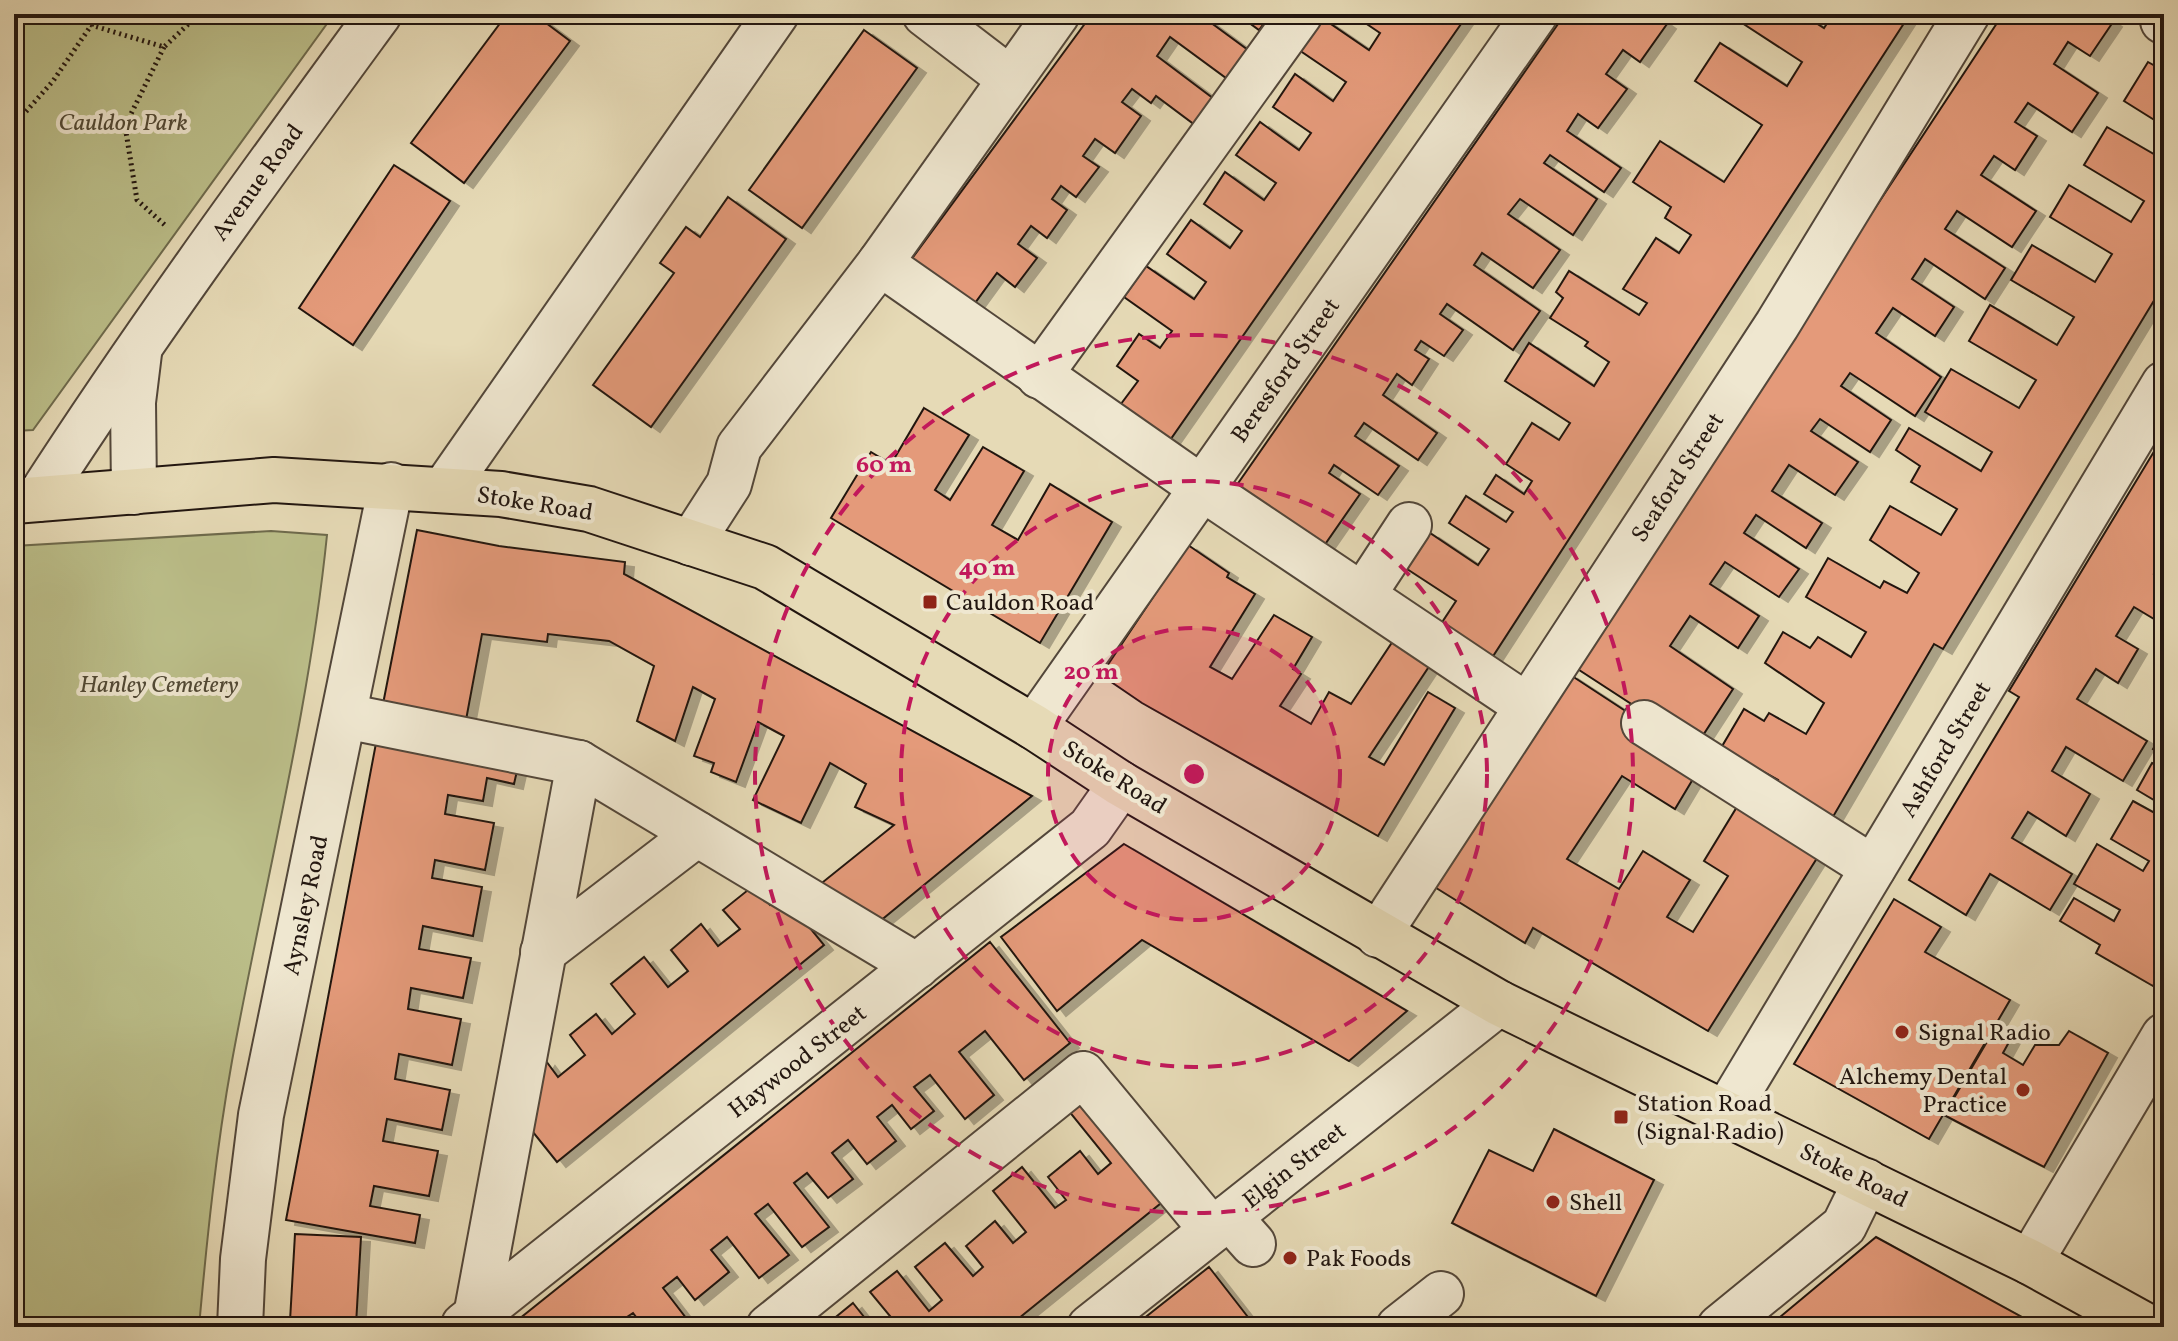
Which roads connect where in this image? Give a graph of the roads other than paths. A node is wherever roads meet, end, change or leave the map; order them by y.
1 (379, 14) edge
2 (776, 14) edge
3 (925, 14) edge
4 (1057, 14) edge
5 (1300, 14) edge
6 (1535, 14) edge
7 (1967, 14) edge
8 (1010, 79) junction
9 (880, 263) junction
10 (139, 353) junction
11 (1039, 376) junction
12 (2164, 384) edge
13 (391, 485) junction
14 (1202, 488) junction
15 (444, 490) junction
16 (134, 492) junction
17 (26, 500) edge
18 (1409, 525) dead end
19 (691, 543) junction
20 (1363, 595) junction
21 (1527, 706) junction
22 (345, 716) junction
23 (1644, 723) dead end
24 (1034, 727) junction
25 (579, 763) junction
26 (1121, 784) junction
27 (697, 834) junction
28 (1873, 868) junction
29 (1378, 935) junction
30 (543, 952) junction
31 (917, 966) junction
32 (1499, 1003) junction
33 (2164, 1036) edge
34 (1726, 1113) junction
35 (1866, 1181) junction
36 (1231, 1230) junction
37 (2030, 1262) junction
38 (1441, 1294) dead end
39 (469, 1322) edge
40 (240, 1327) edge
41 (769, 1327) edge
42 (1090, 1327) edge
43 (1399, 1327) edge
44 (1720, 1327) edge
45 (2148, 1327) edge

1 - 10 street, Avenue Road
2 - 15 street
3 - 8 street
4 - 8 street
5 - 11 street
6 - 14 street, Beresford Street
7 - 21 street, Seaford Street
8 - 9 street
9 - 11 street
9 - 19 street
10 - 16 street, Avenue Road
10 - 17 street, Avenue Road
11 - 14 street
12 - 28 street, Ashford Street
13 - 15 main road, Stoke Road
13 - 16 main road, Stoke Road
13 - 22 street, Aynsley Road
14 - 20 street
14 - 24 street, Beresford Street
15 - 19 main road, Stoke Road
16 - 17 main road, Stoke Road
18 - 20 street
19 - 24 main road, Stoke Road
20 - 21 street
21 - 29 street, Seaford Street
22 - 25 street
22 - 40 street, Aynsley Road
23 - 28 street
24 - 26 main road, Stoke Road
25 - 27 street
25 - 30 street
26 - 29 main road, Stoke Road
26 - 31 street, Haywood Street
27 - 30 street
27 - 31 street
28 - 34 street, Ashford Street
29 - 32 main road, Stoke Road
30 - 39 street
31 - 39 street, Haywood Street
32 - 34 main road, Stoke Road
32 - 36 street, Elgin Street
33 - 37 street
34 - 35 main road, Stoke Road
35 - 37 main road, Stoke Road
35 - 44 street
36 - 41 street
36 - 42 street, Elgin Street
37 - 45 main road, Stoke Road
38 - 43 street

